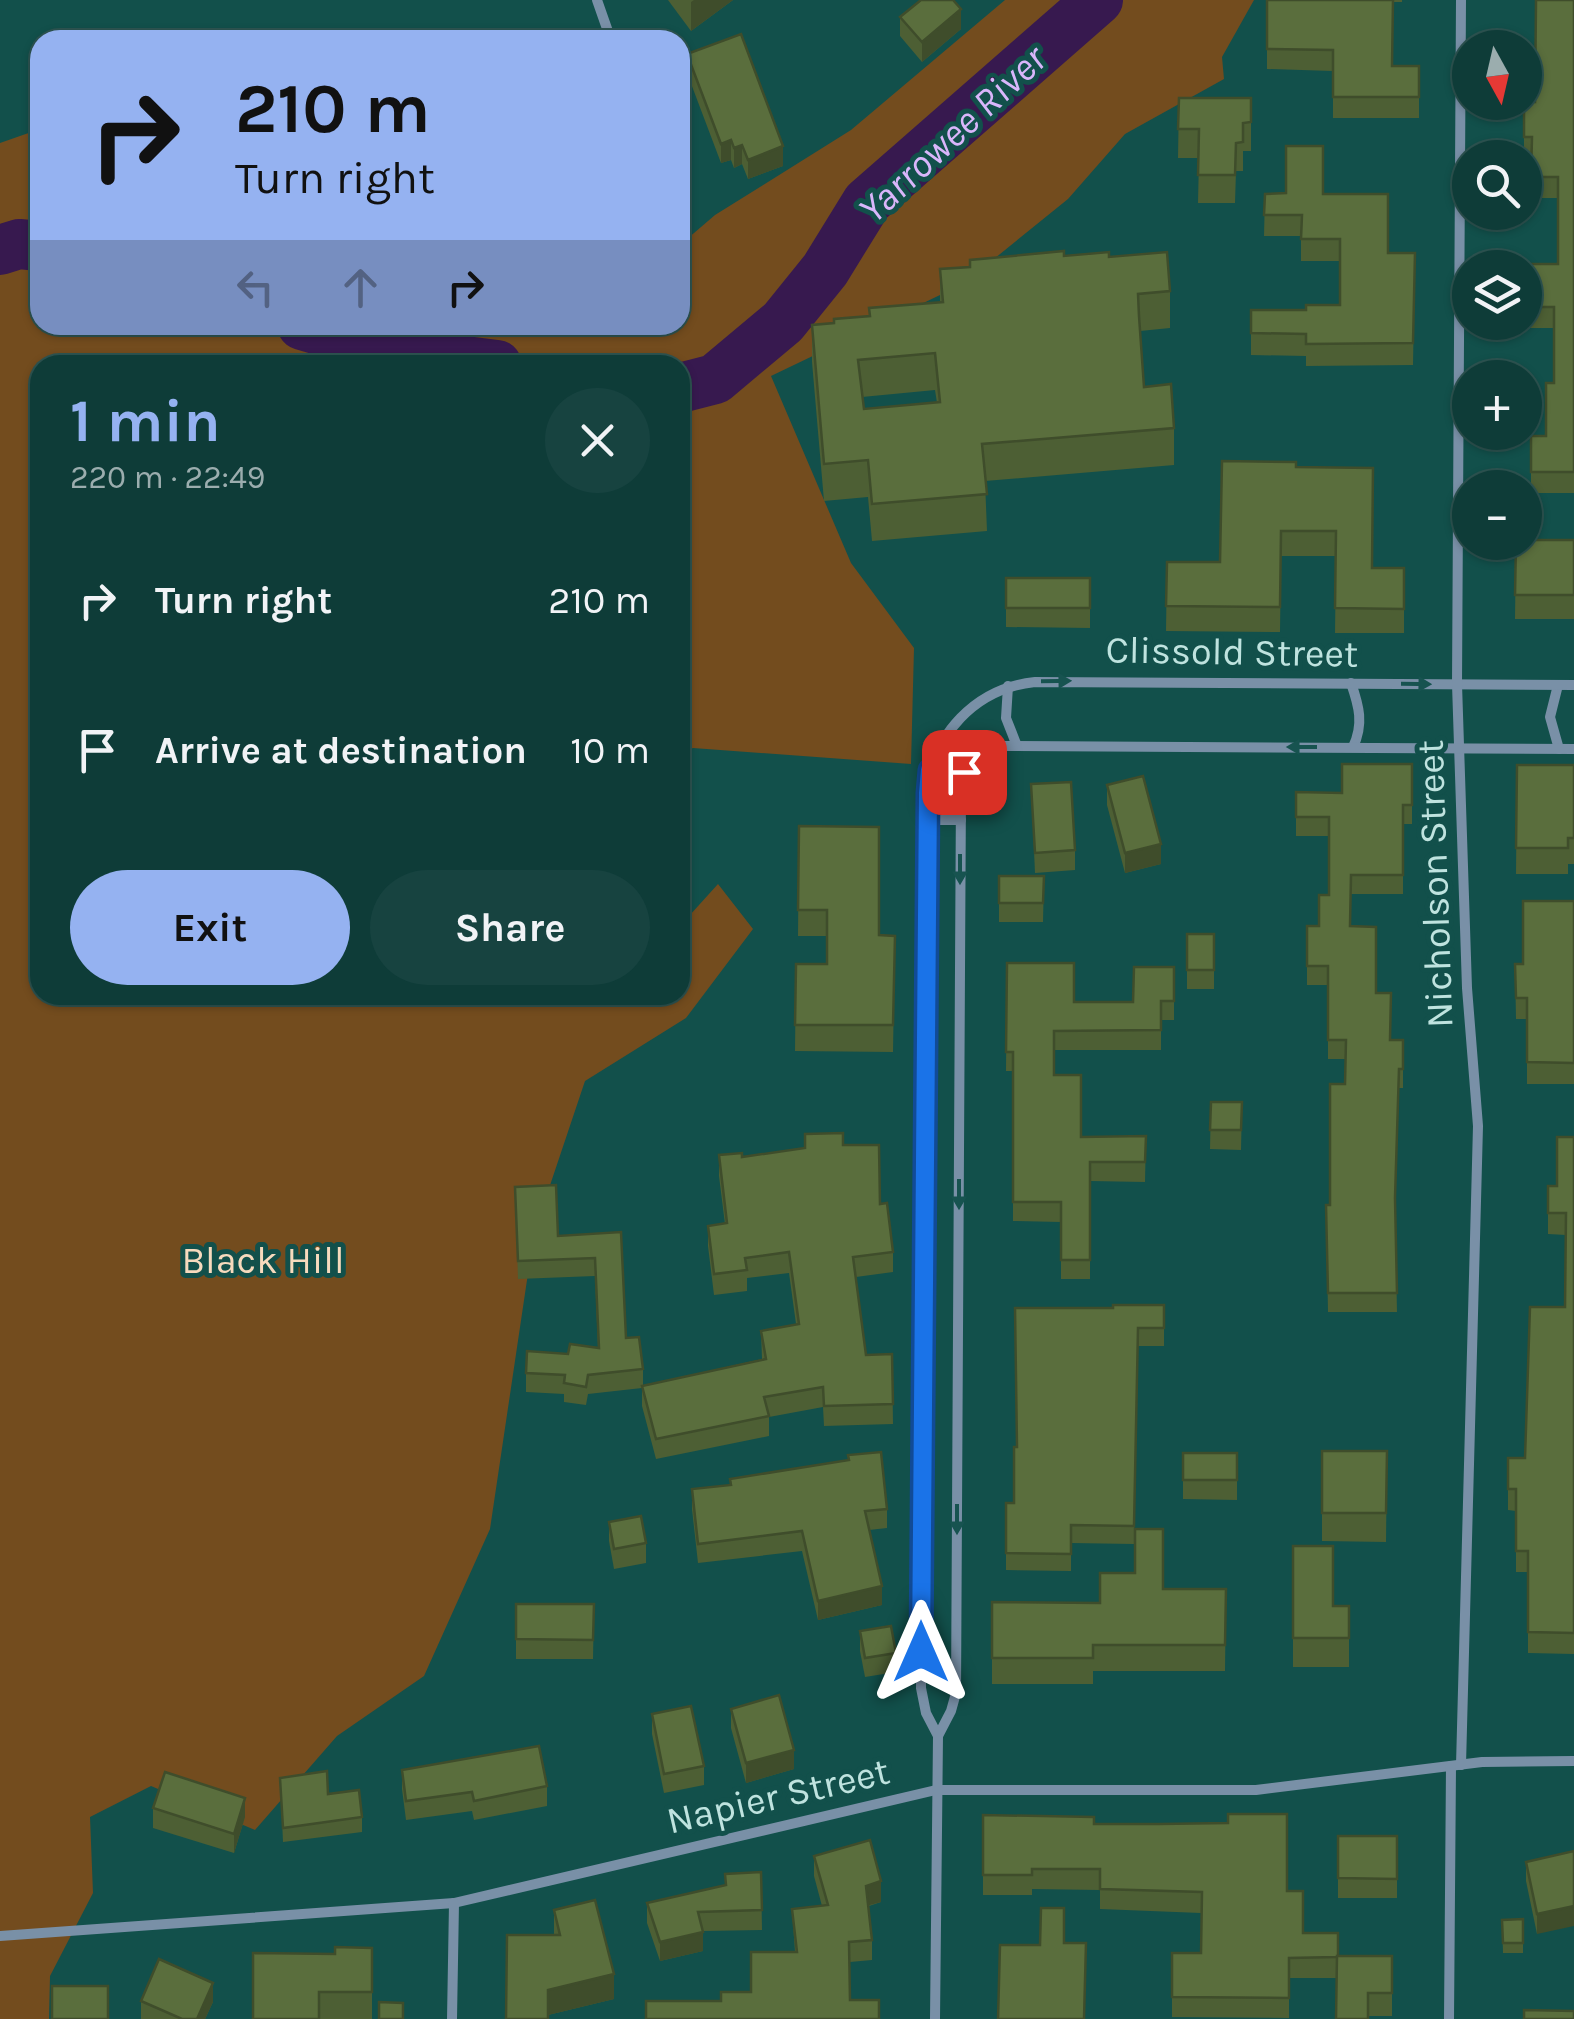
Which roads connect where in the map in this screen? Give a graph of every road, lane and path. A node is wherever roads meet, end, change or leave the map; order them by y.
1 (597, 0) edge
2 (1461, 0) edge
3 (607, 30) edge
4 (1351, 683) junction
5 (1458, 684) junction
6 (1558, 685) junction
7 (1574, 685) edge
8 (1008, 686) junction
9 (1017, 746) junction
10 (1353, 747) junction
11 (1459, 748) junction
12 (1559, 748) junction
13 (1574, 749) edge
14 (930, 770) junction
15 (964, 772) junction
16 (928, 820) junction
17 (961, 820) junction
18 (938, 1736) junction
19 (1574, 1761) edge
20 (1456, 1765) junction
21 (936, 1790) junction
22 (454, 1903) junction
23 (0, 1936) edge
24 (452, 2019) edge
25 (935, 2019) edge
26 (1450, 2019) edge

1 - 3 street
2 - 5 street, Nicholson Street
4 -> 5 street, Clissold Street
8 -> 4 street, Clissold Street
4 - 10 street
5 - 6 street, Clissold Street
5 - 11 street, Nicholson Street
6 - 7 street, Clissold Street
6 - 12 street
8 - 9 street
8 - 14 street, Clissold Street
10 -> 9 street
9 - 15 street
10 - 11 street
11 - 12 street
11 - 20 street, Nicholson Street
12 - 13 street
14 - 15 street
14 - 16 street
15 - 17 street
16 - 17 street
16 - 18 street
17 -> 18 street
18 - 21 street
19 - 20 street, Napier Street
20 - 21 street, Napier Street
20 - 26 street, Nicholson Street
21 - 22 street, Napier Street
21 - 25 street
22 - 23 street, Napier Street
22 - 24 street

